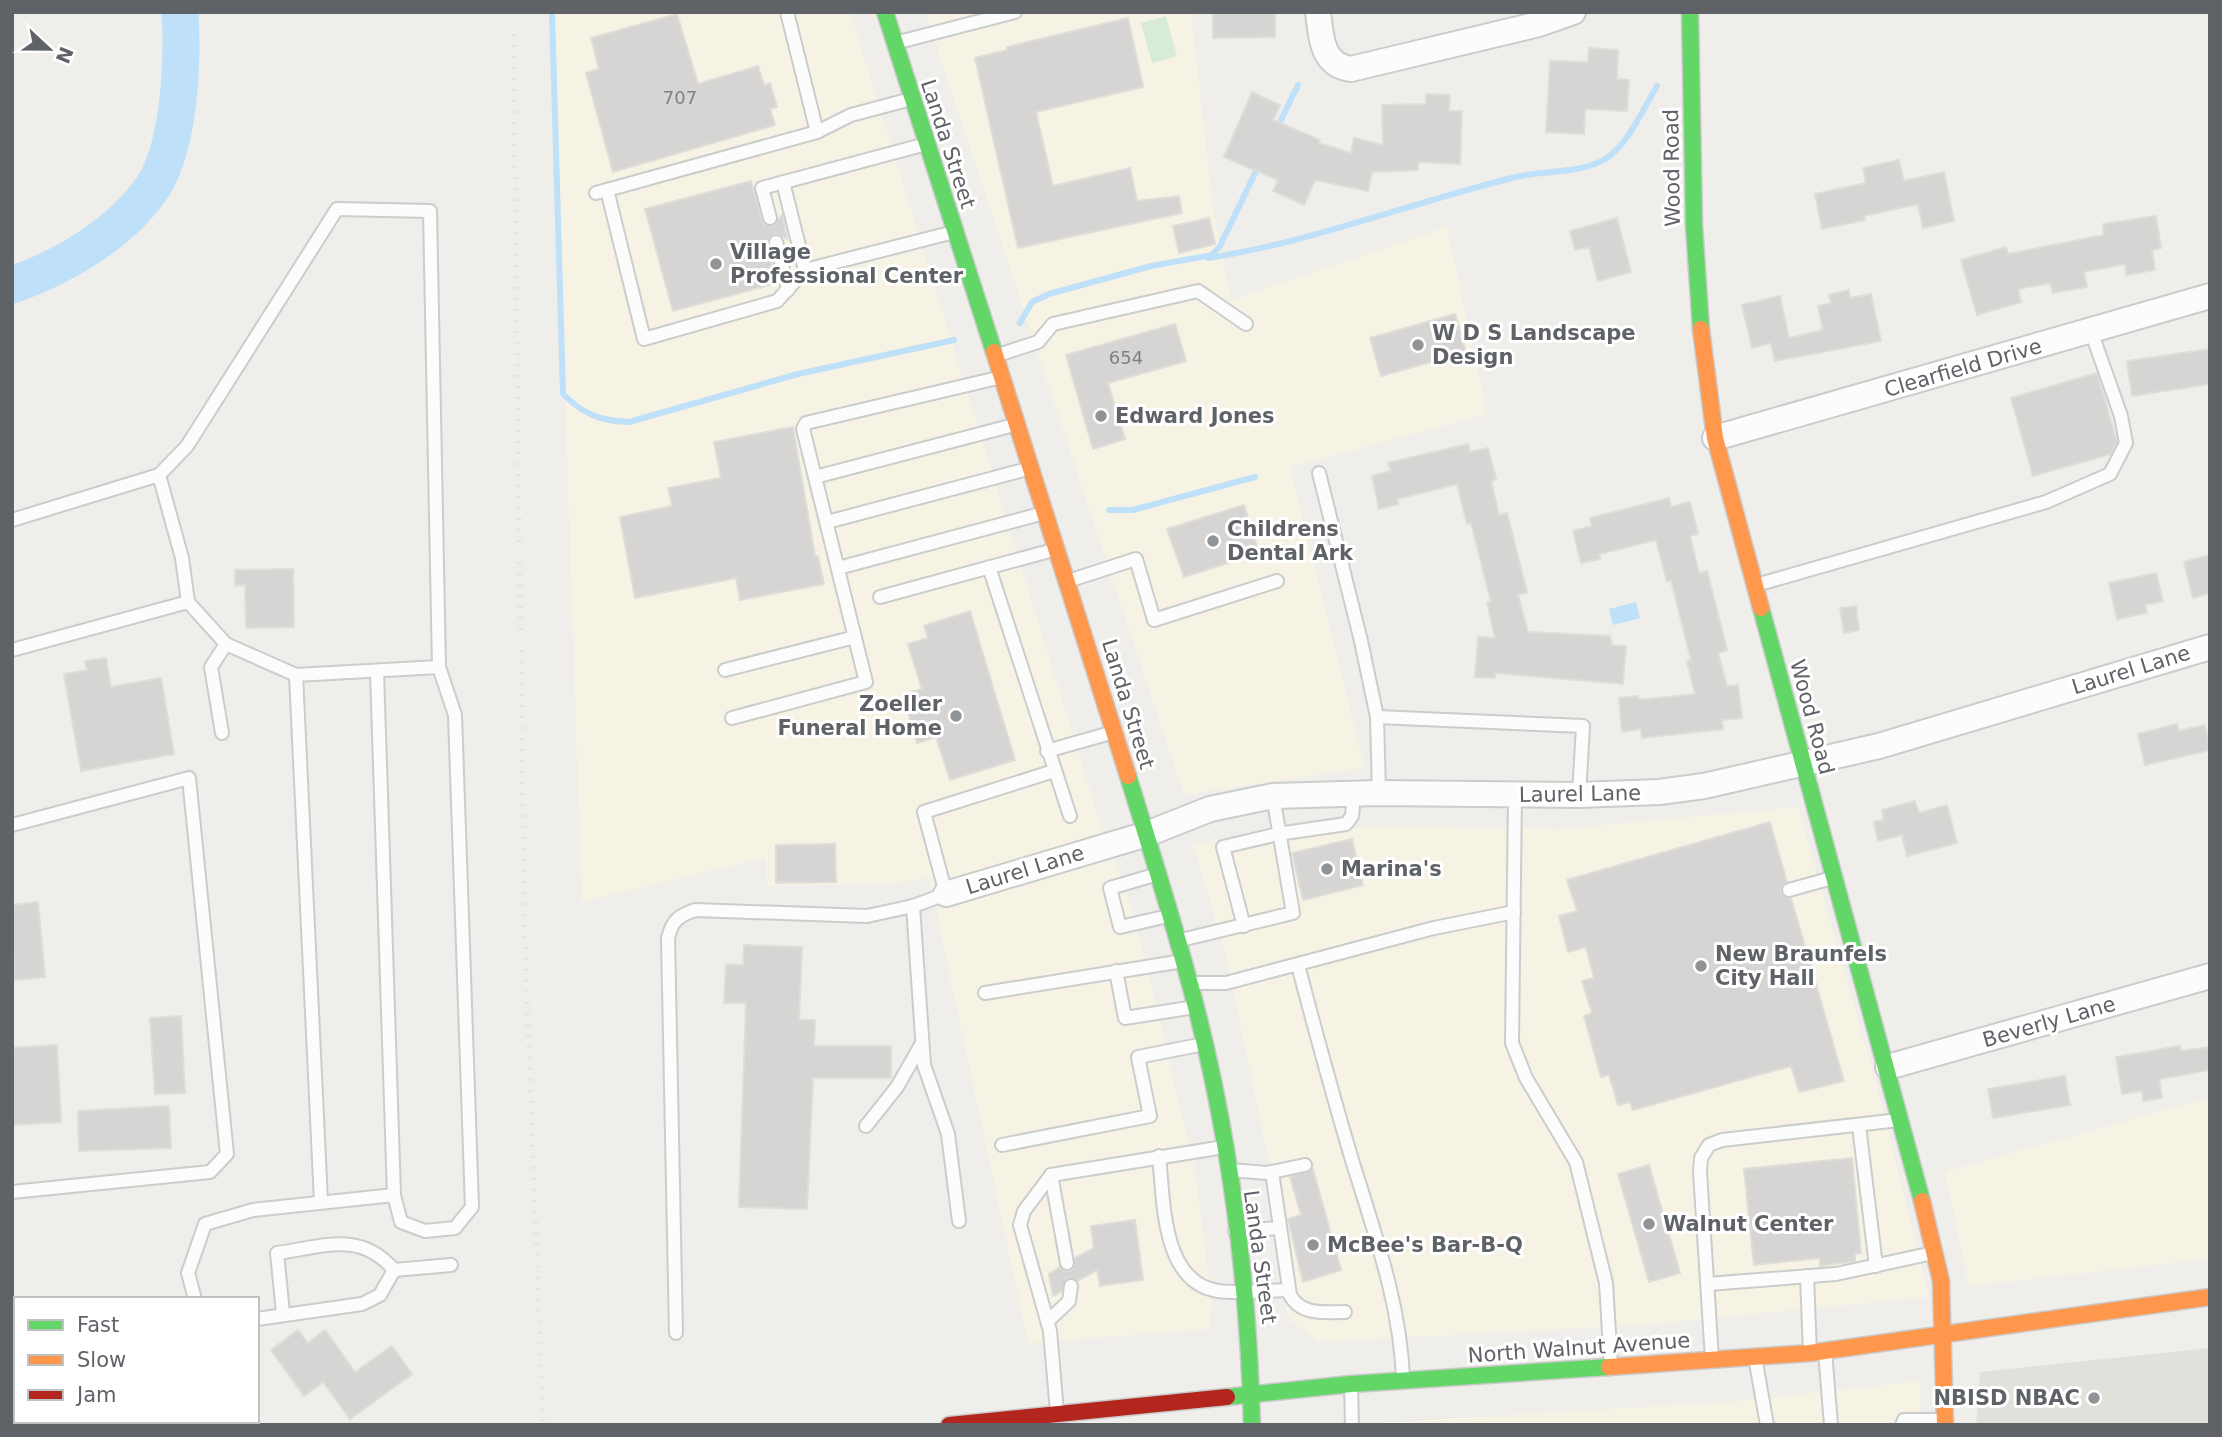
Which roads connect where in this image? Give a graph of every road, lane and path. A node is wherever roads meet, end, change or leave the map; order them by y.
1 (787, 12) edge
2 (885, 12) edge
3 (1015, 12) edge
4 (1318, 12) edge
5 (1573, 12) edge
6 (1690, 12) edge
7 (895, 44) junction
8 (912, 99) junction
9 (817, 131) junction
10 (926, 144) junction
11 (783, 182) junction
12 (770, 218) dead end
13 (955, 232) junction
14 (776, 242) dead end
15 (805, 270) junction
16 (788, 290) junction
17 (2210, 296) edge
18 (1246, 324) dead end
19 (2091, 331) junction
20 (995, 356) junction
21 (1002, 377) junction
22 (1017, 424) junction
23 (1715, 438) junction
24 (1031, 468) junction
25 (1319, 473) dead end
26 (159, 475) junction
27 (815, 477) junction
28 (1046, 512) junction
29 (12, 520) edge
30 (827, 522) junction
31 (1057, 549) junction
32 (989, 567) junction
33 (838, 568) junction
34 (1067, 581) junction
35 (1277, 581) dead end
36 (1755, 585) junction
37 (880, 597) dead end
38 (188, 602) junction
39 (855, 637) junction
40 (226, 643) junction
41 (2210, 647) edge
42 (12, 650) edge
43 (439, 667) junction
44 (725, 670) dead end
45 (377, 672) junction
46 (296, 675) junction
47 (1377, 717) junction
48 (732, 718) dead end
49 (1115, 732) junction
50 (222, 733) dead end
51 (1048, 751) junction
52 (1803, 765) junction
53 (1054, 771) junction
54 (1367, 794) junction
55 (1515, 795) junction
56 (1579, 795) junction
57 (1273, 796) junction
58 (1070, 816) dead end
59 (12, 825) edge
60 (1147, 834) junction
61 (1278, 834) junction
62 (1158, 874) junction
63 (1833, 878) junction
64 (1789, 890) dead end
65 (946, 894) junction
66 (913, 906) junction
67 (1514, 912) junction
68 (1170, 915) junction
69 (1244, 926) junction
70 (1177, 941) junction
71 (1184, 961) junction
72 (1298, 965) junction
73 (1116, 971) junction
74 (2210, 976) edge
75 (1189, 983) junction
76 (985, 993) dead end
77 (1195, 1007) junction
78 (1204, 1044) junction
79 (921, 1045) junction
80 (1888, 1067) junction
81 (1902, 1120) junction
82 (866, 1126) dead end
83 (1859, 1126) junction
84 (1002, 1145) dead end
85 (1224, 1147) junction
86 (1159, 1156) junction
87 (1305, 1165) dead end
88 (1227, 1169) junction
89 (1272, 1172) junction
90 (1051, 1175) junction
91 (12, 1192) edge
92 (394, 1195) junction
93 (321, 1202) junction
94 (960, 1222) dead end
95 (1280, 1228) junction
96 (1235, 1231) junction
97 (1933, 1252) junction
98 (1068, 1263) dead end
99 (451, 1265) dead end
100 (1876, 1266) junction
101 (394, 1270) junction
102 (1807, 1276) junction
103 (1708, 1284) junction
104 (1071, 1286) dead end
105 (1289, 1290) junction
106 (1243, 1291) junction
107 (194, 1297) edge
108 (2210, 1297) edge
109 (1345, 1312) dead end
110 (284, 1313) junction
111 (259, 1319) edge
112 (1048, 1321) junction
113 (676, 1333) dead end
114 (1944, 1336) junction
115 (1818, 1352) junction
116 (1755, 1357) junction
117 (1712, 1359) junction
118 (1611, 1368) junction
119 (1403, 1381) junction
120 (1351, 1384) junction
121 (1252, 1394) junction
122 (1120, 1407) junction
123 (1069, 1416) edge
124 (1945, 1422) edge
125 (971, 1423) edge
126 (1830, 1424) edge
127 (949, 1425) edge
128 (1122, 1425) edge
129 (1252, 1425) edge
130 (1352, 1425) edge
131 (1767, 1425) edge
132 (1816, 1425) edge
133 (1902, 1425) edge

1 - 9 lane
2 - 7 street, Landa Street
3 - 7 lane
4 - 5 street
6 - 23 street, Wood Road
7 - 8 street, Landa Street
8 - 9 lane
8 - 10 street, Landa Street
9 - 16 lane
10 - 11 lane
10 - 13 street, Landa Street
11 - 12 lane
11 - 15 lane
13 - 15 lane
13 - 20 street, Landa Street
14 - 16 lane
15 - 16 lane
17 - 19 street, Clearfield Drive
18 - 20 lane
19 - 23 street, Clearfield Drive
19 - 36 lane
20 - 21 street, Landa Street
21 - 22 street, Landa Street
21 - 27 lane
22 - 24 street, Landa Street
22 - 27 lane
23 - 36 street, Wood Road
24 - 28 street, Landa Street
24 - 30 lane
25 - 47 lane
26 - 29 lane
26 - 38 lane
26 - 43 lane
27 - 30 lane
28 - 31 street, Landa Street
28 - 33 lane
30 - 33 lane
31 - 32 lane
31 - 34 street, Landa Street
32 - 37 lane
32 - 51 lane
33 - 39 lane
34 - 35 lane
34 - 49 street, Landa Street
36 - 52 street, Wood Road
38 - 40 lane
38 - 42 lane
39 - 44 lane
39 - 48 lane
40 - 46 lane
40 - 50 lane
41 - 52 street, Laurel Lane
43 - 45 lane
43 - 92 lane
45 - 46 lane
45 - 92 lane
46 - 93 lane
47 - 54 lane
47 - 56 lane
49 - 51 lane
49 - 60 street, Landa Street
51 - 53 lane
52 - 56 street, Laurel Lane
52 - 63 street, Wood Road
53 - 58 lane
53 - 65 lane
54 - 55 street, Laurel Lane
54 - 57 street, Laurel Lane
54 - 61 lane
55 - 56 street, Laurel Lane
55 - 67 lane
57 - 60 street, Laurel Lane
57 - 61 lane
59 - 91 lane
60 - 62 street, Landa Street
60 - 65 street, Laurel Lane
61 - 69 lane
61 - 69 lane
62 - 68 street, Landa Street
62 - 68 lane
63 - 64 lane
63 - 80 street, Wood Road
65 - 66 lane
66 - 79 lane
66 - 113 lane
67 - 72 lane
67 - 118 lane
68 - 70 street, Landa Street
69 - 70 lane
70 - 71 street, Landa Street
71 - 73 lane
71 - 75 street, Landa Street
72 - 75 lane
72 - 119 lane
73 - 76 lane
73 - 77 lane
74 - 80 street, Beverly Lane
75 - 77 street, Landa Street
77 - 78 street, Landa Street
78 - 84 lane
78 - 85 street, Landa Street
79 - 82 lane
79 - 94 lane
80 - 81 street, Wood Road
81 - 83 lane
81 - 97 street, Wood Road
83 - 100 lane
83 - 103 lane
85 - 86 lane
85 - 88 street, Landa Street
86 - 90 lane
86 - 106 lane
87 - 89 lane
88 - 89 lane
88 - 96 street, Landa Street
89 - 95 lane
90 - 98 lane
90 - 112 lane
92 - 93 lane
93 - 107 lane
95 - 96 lane
95 - 105 lane
96 - 106 street, Landa Street
97 - 100 lane
97 - 114 street, Wood Road
99 - 101 lane
100 - 102 lane
101 - 110 lane
101 - 110 lane
102 - 103 lane
102 - 115 lane
103 - 117 lane
104 - 112 lane
105 - 106 lane
105 - 109 lane
106 - 121 street, Landa Street
108 - 114 street, North Walnut Avenue
110 - 111 lane
112 - 123 lane
114 - 115 street, North Walnut Avenue
114 - 124 street, Wood Road
115 - 116 street, North Walnut Avenue
115 - 126 lane
116 - 117 street, North Walnut Avenue
116 - 131 lane
117 - 118 street, North Walnut Avenue
118 - 119 street, North Walnut Avenue
119 - 120 street, North Walnut Avenue
120 - 121 street, North Walnut Avenue
120 - 130 lane
121 - 122 street, North Walnut Avenue
121 - 129 street, Landa Street
122 - 123 street, North Walnut Avenue
122 - 128 lane
123 - 125 street, North Walnut Avenue
124 - 133 lane
125 - 127 street, North Walnut Avenue
126 - 132 lane

